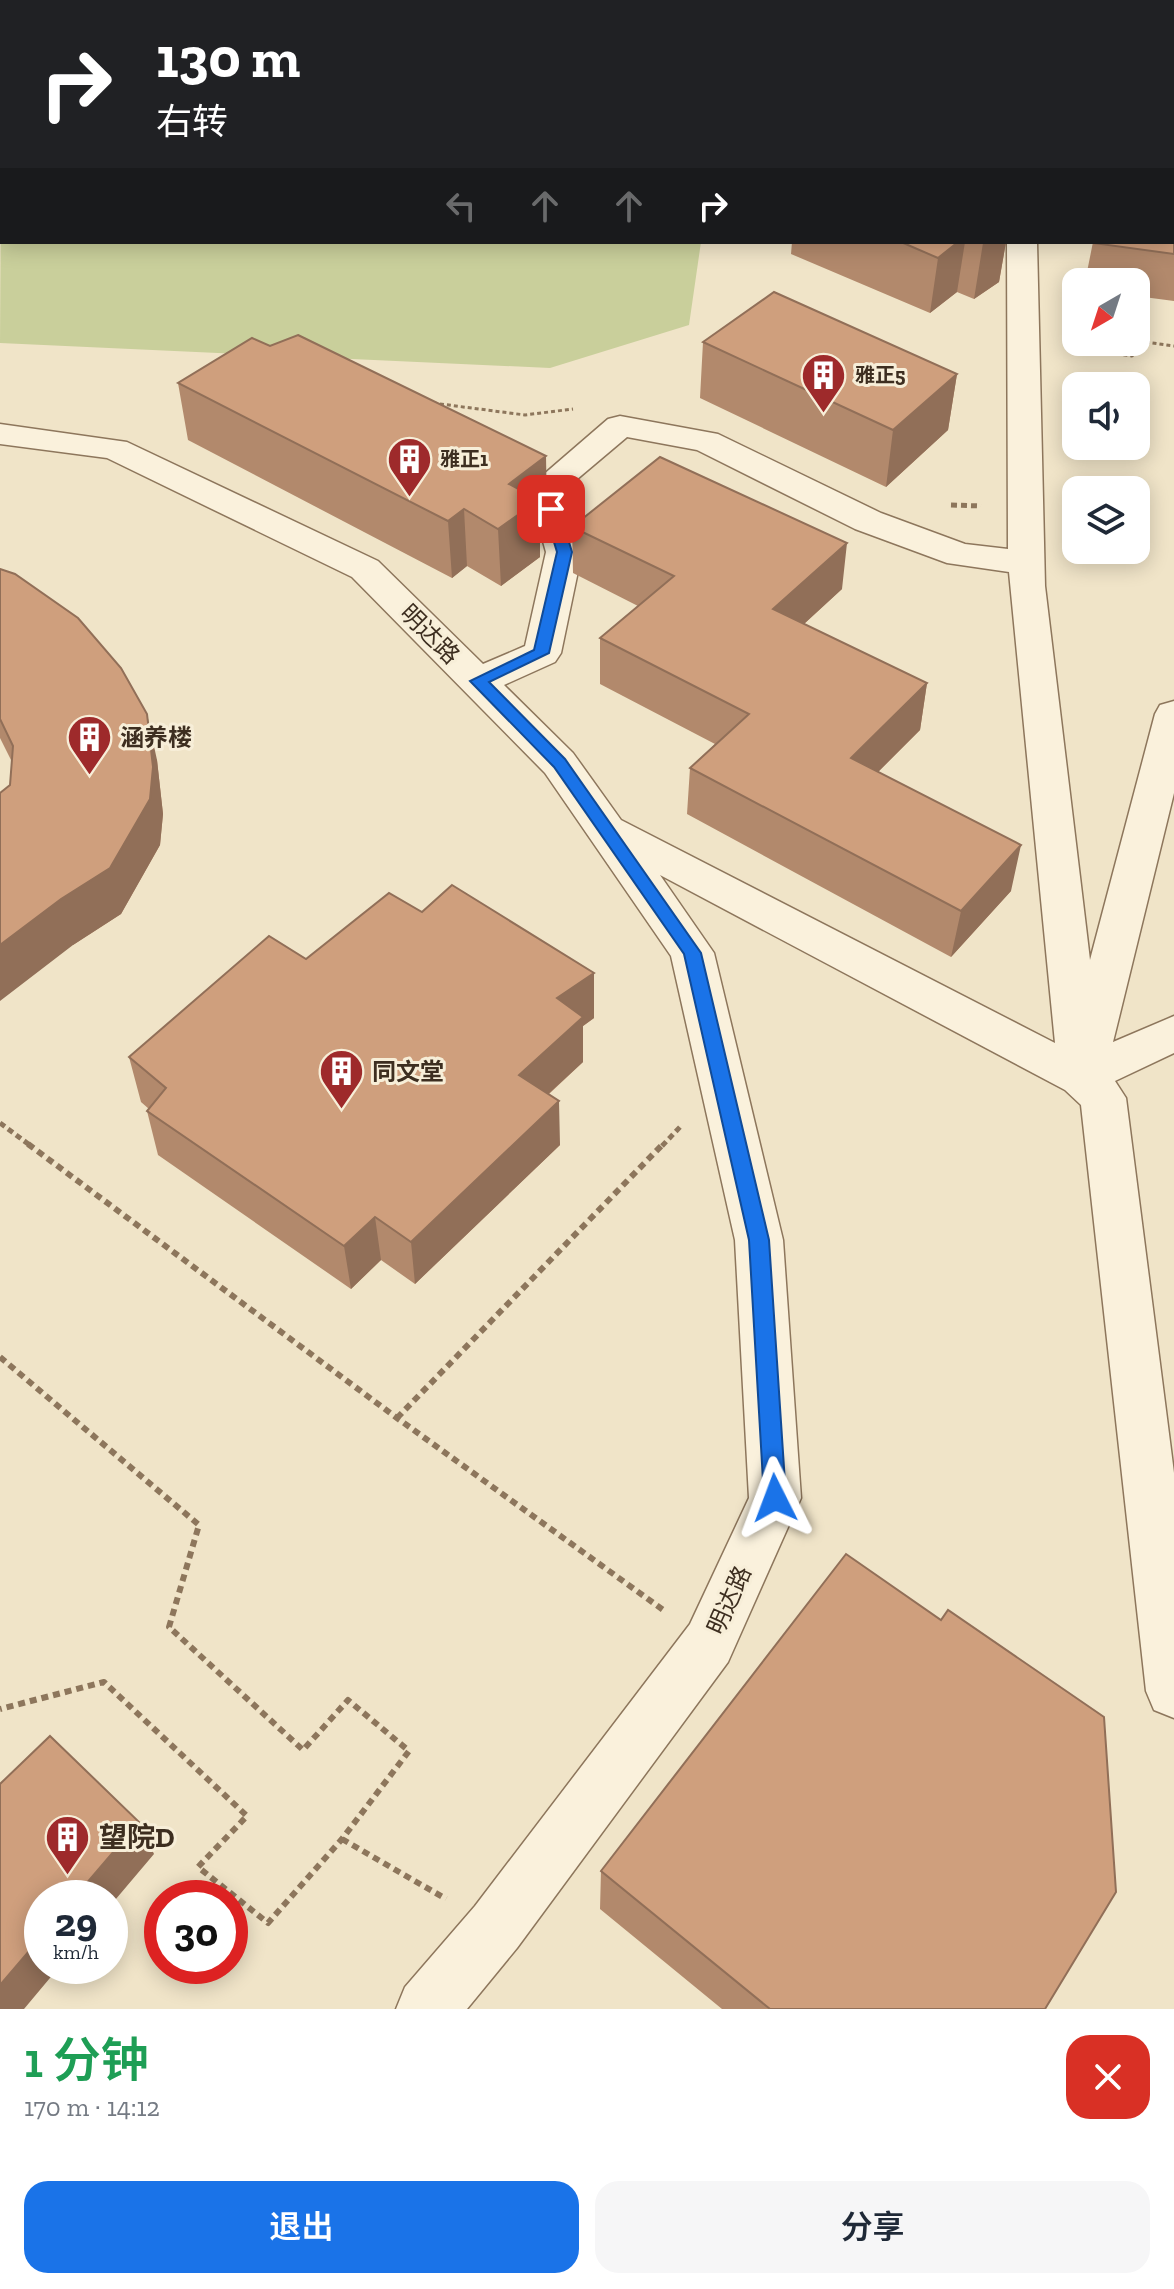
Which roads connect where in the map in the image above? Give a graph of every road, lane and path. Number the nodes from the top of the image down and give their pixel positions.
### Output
1 (1022, 244) edge
2 (1023, 342) junction
3 (1174, 346) edge
4 (0, 434) edge
5 (1027, 562) junction
6 (478, 681) junction
7 (1174, 714) edge
8 (606, 829) junction
9 (1174, 1033) edge
10 (1081, 1077) junction
11 (723, 1083) junction
12 (0, 1123) edge
13 (0, 1357) edge
14 (397, 1418) junction
15 (709, 1643) junction
16 (1174, 1691) edge
17 (0, 1709) edge
18 (342, 1839) junction
19 (496, 1927) junction
20 (427, 2009) edge

1 - 2 street
2 - 3 path
2 - 5 street
4 - 6 street, 明达路
5 - 6 street
5 - 10 street
6 - 8 street, 明达路
7 - 10 street
8 - 10 street
8 - 11 street, 明达路
9 - 10 street
10 - 16 street
11 - 14 path
11 - 15 street, 明达路
12 - 14 path
13 - 18 path
14 - 15 path
15 - 19 street, 明达路
17 - 18 path
18 - 19 path
19 - 20 street, 明达路

